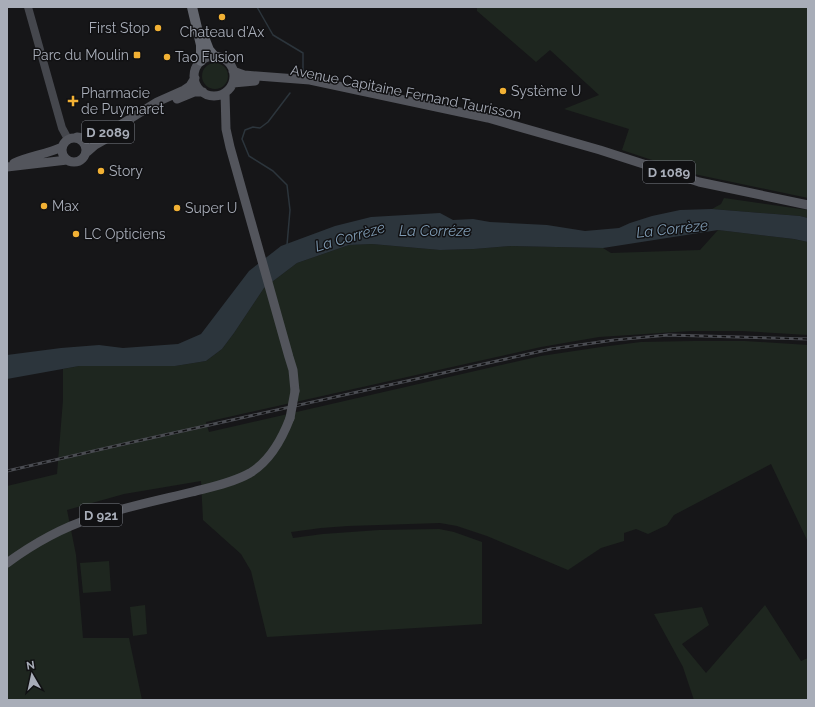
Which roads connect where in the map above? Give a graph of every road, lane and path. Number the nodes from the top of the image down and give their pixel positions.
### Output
1 (28, 7) edge
2 (192, 9) edge
3 (214, 56) junction
4 (201, 61) junction
5 (233, 71) junction
6 (195, 78) junction
7 (233, 83) junction
8 (203, 92) junction
9 (225, 93) junction
10 (212, 96) junction
11 (226, 129) junction
12 (533, 130) junction
13 (73, 138) junction
14 (62, 147) junction
15 (87, 152) junction
16 (67, 160) junction
17 (7, 167) edge
18 (808, 205) edge
19 (7, 563) edge

1 - 13 street
2 - 3 highway
2 - 4 highway
3 - 4 main road
3 - 5 main road
4 - 6 main road
5 - 7 main road
5 - 12 main road, Avenue Capitaine Fernand Taurisson / D 1089
6 - 8 main road
6 - 13 main road, D 2089
7 - 9 main road
7 - 12 main road, Avenue Capitaine Fernand Taurisson / D 1089
8 - 10 main road
8 - 15 main road, D 2089
9 - 10 main road
9 - 11 main road, D 921
10 - 11 main road, D 921
11 - 19 main road, D 921, bridge
12 - 18 main road, D 1089
13 - 14 main road
13 - 15 main road
14 - 16 main road
14 - 17 main road, D 2089
15 - 16 main road
16 - 17 main road, D 2089

